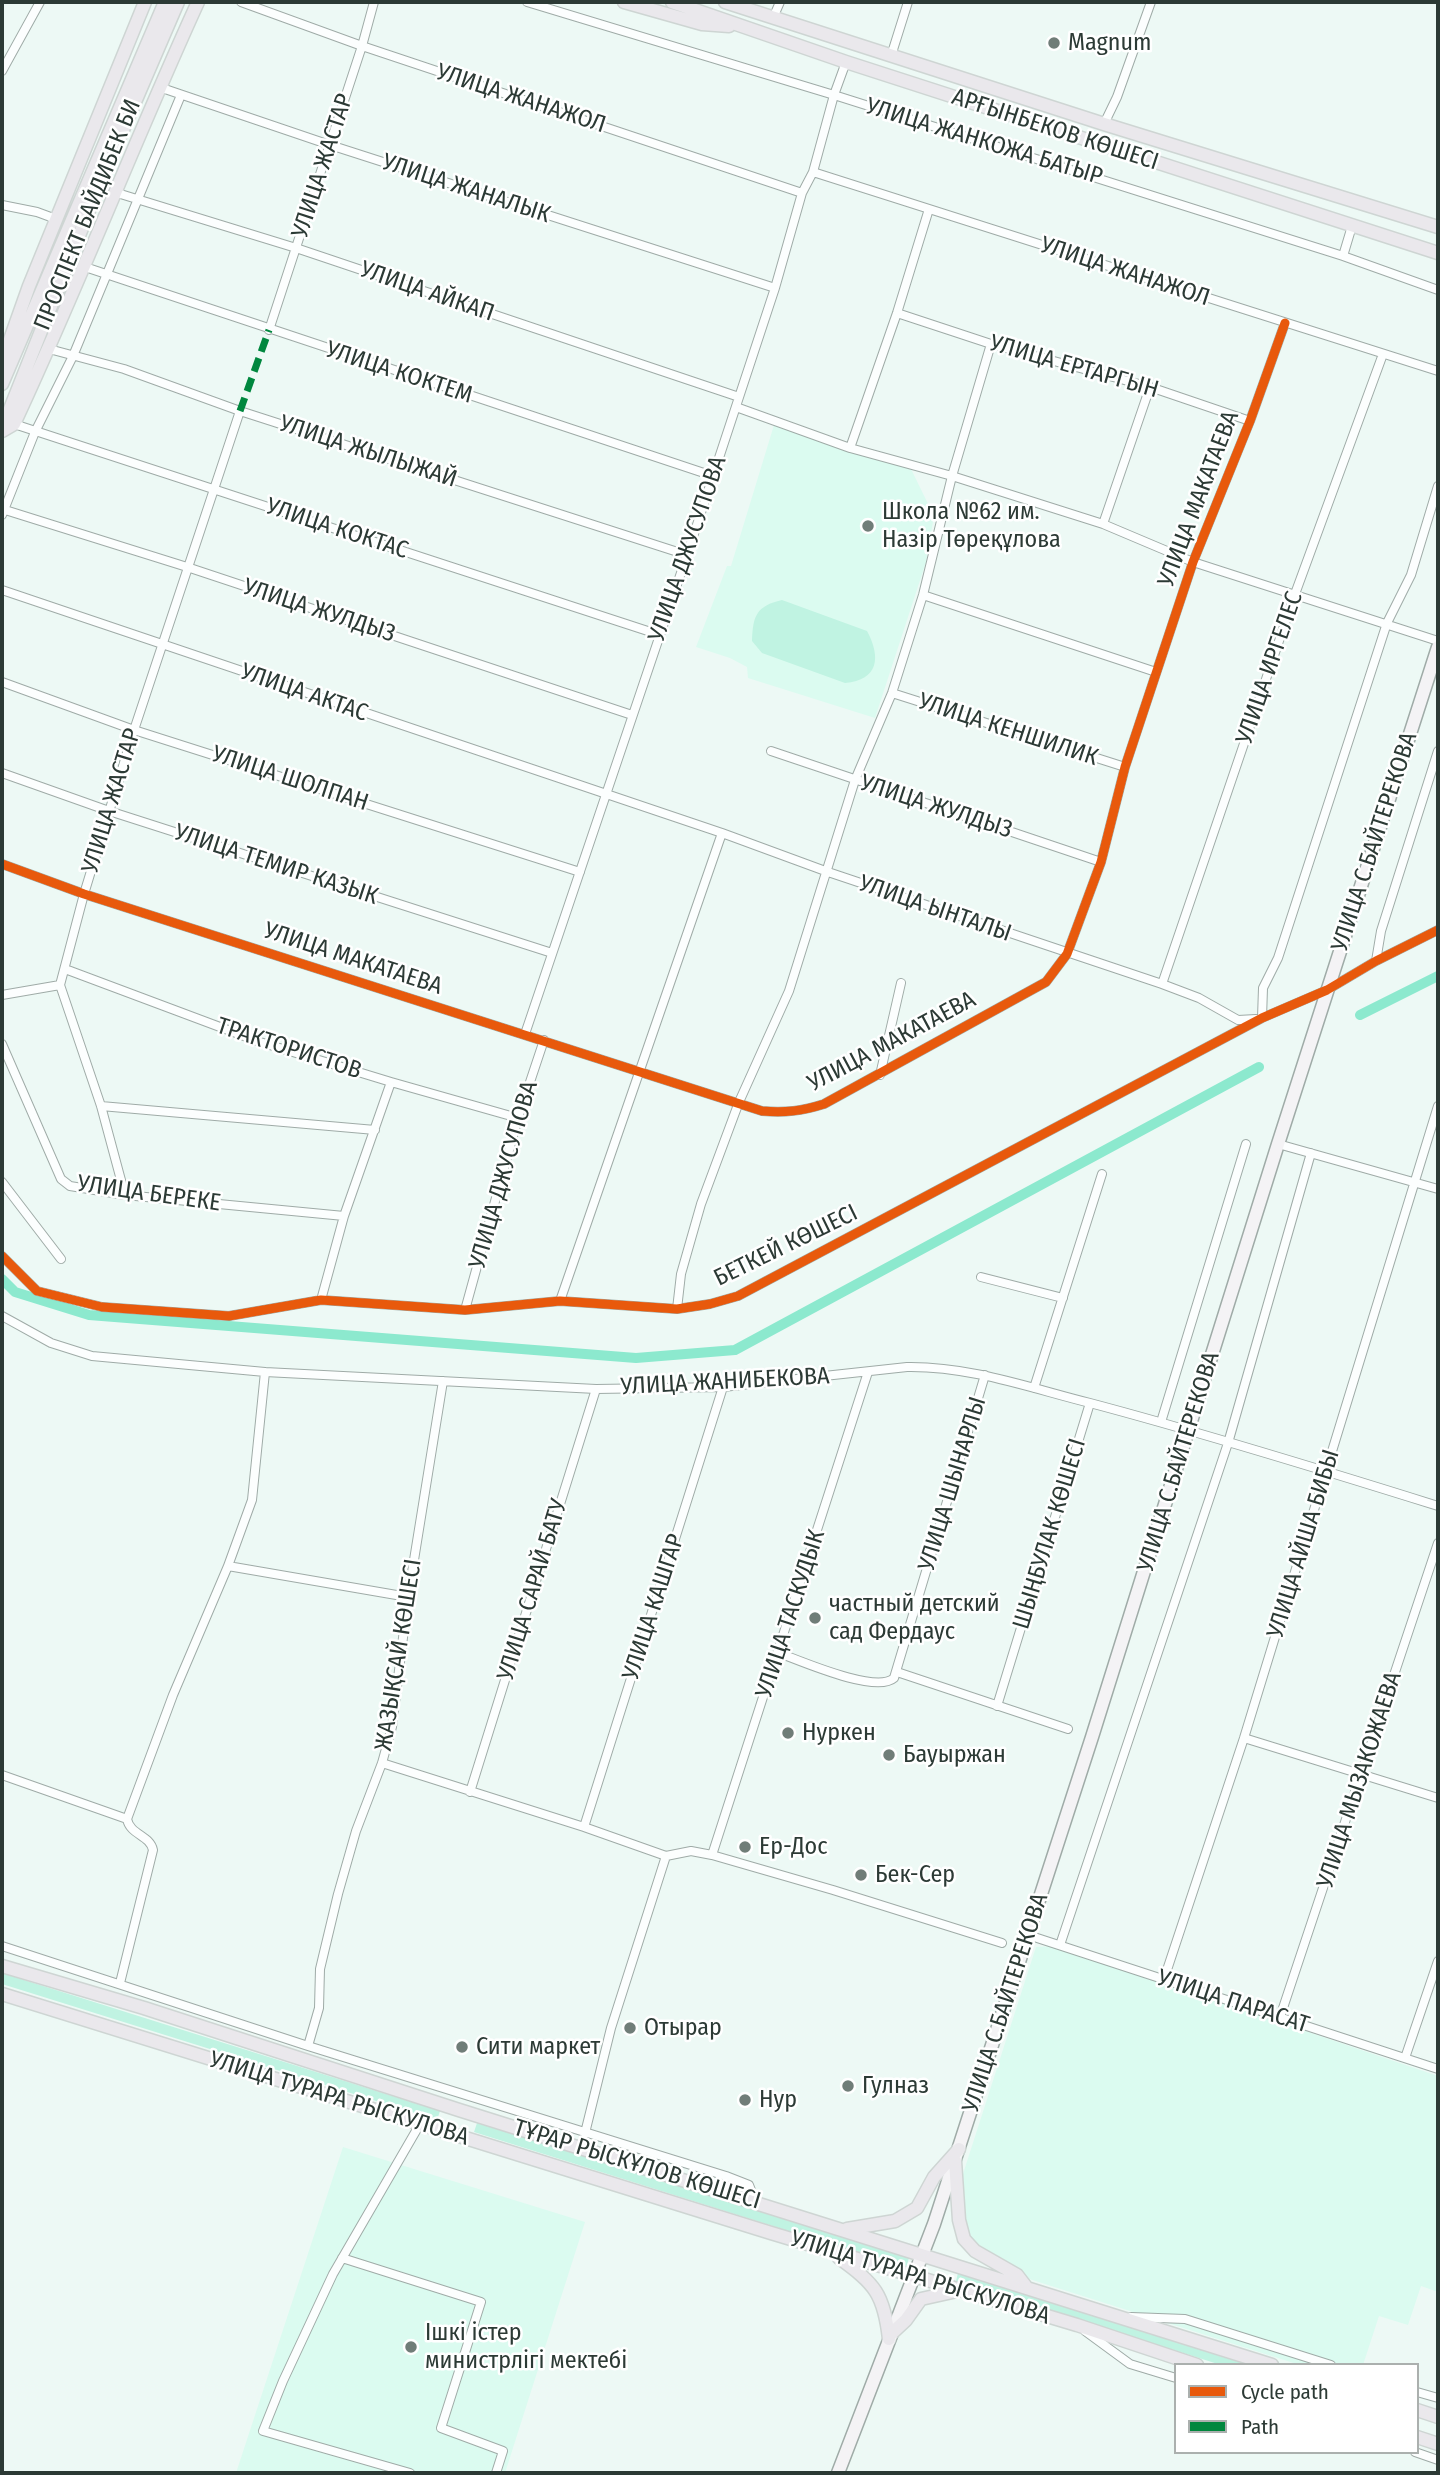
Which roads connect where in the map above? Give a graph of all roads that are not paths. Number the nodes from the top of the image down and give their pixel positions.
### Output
1 (40, 2) edge
2 (145, 2) edge
3 (165, 2) edge
4 (178, 2) edge
5 (198, 2) edge
6 (241, 2) edge
7 (374, 2) edge
8 (527, 2) edge
9 (624, 2) edge
10 (672, 2) edge
11 (725, 2) edge
12 (734, 2) edge
13 (780, 2) edge
14 (908, 2) edge
15 (1151, 2) edge
16 (748, 9) junction
17 (773, 18) junction
18 (746, 28) junction
19 (362, 46) junction
20 (891, 56) junction
21 (846, 62) junction
22 (2, 71) edge
23 (159, 87) junction
24 (181, 95) junction
25 (834, 95) junction
26 (1104, 124) junction
27 (330, 145) junction
28 (813, 172) junction
29 (114, 192) junction
30 (802, 193) junction
31 (138, 199) junction
32 (2, 205) edge
33 (929, 209) junction
34 (56, 219) junction
35 (1352, 226) junction
36 (1438, 227) edge
37 (296, 248) junction
38 (1438, 253) edge
39 (1343, 256) junction
40 (85, 267) junction
41 (107, 275) junction
42 (775, 288) junction
43 (1438, 289) edge
44 (897, 313) junction
45 (1285, 323) junction
46 (269, 330) junction
47 (990, 344) junction
48 (49, 349) junction
49 (1383, 354) junction
50 (73, 356) junction
51 (2, 362) edge
52 (1438, 371) edge
53 (2, 384) edge
54 (1150, 387) junction
55 (739, 397) junction
56 (736, 407) junction
57 (240, 411) junction
58 (1251, 421) junction
59 (6, 428) edge
60 (35, 432) junction
61 (850, 448) junction
62 (713, 475) junction
63 (952, 476) junction
64 (1438, 486) edge
65 (214, 488) junction
66 (3, 511) edge
67 (1102, 524) junction
68 (687, 555) junction
69 (1193, 562) junction
70 (187, 567) junction
71 (2, 590) edge
72 (1295, 594) junction
73 (923, 595) junction
74 (1387, 623) junction
75 (660, 635) junction
76 (1438, 641) edge
77 (162, 645) junction
78 (1438, 647) edge
79 (1156, 672) junction
80 (2, 682) edge
81 (892, 693) junction
82 (632, 715) junction
83 (134, 730) junction
84 (771, 751) dead end
85 (1438, 751) edge
86 (1125, 767) junction
87 (2, 773) edge
88 (855, 780) junction
89 (607, 795) junction
90 (109, 811) junction
91 (722, 833) junction
92 (1101, 862) junction
93 (2, 864) edge
94 (580, 872) junction
95 (828, 872) junction
96 (84, 894) junction
97 (1438, 930) edge
98 (552, 953) junction
99 (1068, 954) junction
100 (1376, 961) junction
101 (65, 969) junction
102 (901, 984) dead end
103 (1162, 984) junction
104 (61, 985) junction
105 (1327, 990) junction
106 (2, 995) edge
107 (1262, 1018) junction
108 (525, 1034) junction
109 (544, 1040) junction
110 (2, 1044) edge
111 (639, 1071) junction
112 (880, 1075) junction
113 (391, 1082) junction
114 (739, 1102) junction
115 (101, 1106) junction
116 (1438, 1106) edge
117 (518, 1118) junction
118 (375, 1129) junction
119 (1246, 1144) dead end
120 (1278, 1144) junction
121 (1311, 1153) junction
122 (1102, 1174) dead end
123 (2, 1182) edge
124 (1414, 1182) junction
125 (1438, 1189) edge
126 (125, 1195) junction
127 (344, 1216) junction
128 (2, 1256) edge
129 (61, 1259) dead end
130 (981, 1277) dead end
131 (1063, 1298) junction
132 (321, 1300) junction
133 (560, 1301) junction
134 (677, 1309) junction
135 (465, 1310) junction
136 (2, 1316) edge
137 (265, 1372) junction
138 (868, 1372) junction
139 (985, 1375) junction
140 (443, 1381) junction
141 (723, 1387) junction
142 (1034, 1388) junction
143 (596, 1389) junction
144 (1090, 1404) junction
145 (1161, 1422) junction
146 (1189, 1432) junction
147 (1228, 1443) junction
148 (1326, 1471) junction
149 (1438, 1506) edge
150 (1438, 1543) edge
151 (228, 1566) junction
152 (408, 1597) junction
153 (779, 1653) junction
154 (897, 1672) junction
155 (998, 1706) junction
156 (1068, 1729) dead end
157 (1244, 1738) junction
158 (382, 1763) junction
159 (1362, 1774) junction
160 (2, 1775) edge
161 (470, 1792) junction
162 (1438, 1798) edge
163 (127, 1819) junction
164 (584, 1827) junction
165 (712, 1855) junction
166 (666, 1856) junction
167 (1028, 1935) junction
168 (1002, 1943) dead end
169 (1060, 1945) junction
170 (2, 1947) edge
171 (1438, 1961) edge
172 (2, 1966) edge
173 (1164, 1979) junction
174 (120, 1983) junction
175 (148, 1992) junction
176 (2, 1994) edge
177 (144, 2008) junction
178 (1280, 2017) junction
179 (308, 2046) junction
180 (1405, 2058) junction
181 (1438, 2069) edge
182 (459, 2110) junction
183 (420, 2124) junction
184 (585, 2133) junction
185 (452, 2134) junction
186 (957, 2155) junction
187 (756, 2203) junction
188 (844, 2230) junction
189 (830, 2251) junction
190 (924, 2255) junction
191 (342, 2258) junction
192 (915, 2277) junction
193 (1028, 2288) junction
194 (960, 2291) junction
195 (1114, 2316) junction
196 (1076, 2325) junction
197 (890, 2337) junction
198 (1191, 2363) edge
199 (1266, 2363) edge
200 (1325, 2363) edge
201 (1174, 2377) edge
202 (1419, 2393) edge
203 (1438, 2399) edge
204 (1419, 2411) edge
205 (1438, 2417) edge
206 (1419, 2438) edge
207 (1438, 2444) edge
208 (1419, 2453) edge
209 (1438, 2460) edge
210 (410, 2473) edge
211 (496, 2473) edge
212 (838, 2473) edge

1 - 22 street
2 - 34 main road
3 - 53 main road
4 - 59 main road, ПРОСПЕКТ БАЙДИБЕК БИ
5 - 23 main road
6 - 19 street, УЛИЦА ЖАНАЖОЛ
7 - 19 street, УЛИЦА ЖАСТАР
8 - 25 street, УЛИЦА ЖАНКОЖА БАТЫР
9 - 18 main road
10 - 18 main road, АРҒЫНБЕКОВ КӨШЕСІ
11 - 16 main road, АРҒЫНБЕКОВ КӨШЕСІ
12 - 16 main road
13 - 17 street
14 - 20 street
15 - 26 street
16 - 17 main road, АРҒЫНБЕКОВ КӨШЕСІ
17 - 20 main road, АРҒЫНБЕКОВ КӨШЕСІ
18 - 21 main road, АРҒЫНБЕКОВ КӨШЕСІ
19 - 27 street, УЛИЦА ЖАСТАР
19 - 30 street, УЛИЦА ЖАНАЖОЛ
20 - 26 main road, АРҒЫНБЕКОВ КӨШЕСІ
21 - 25 street, УЛИЦА ДЖУСУПОВА
21 - 35 main road, АРҒЫНБЕКОВ КӨШЕСІ
23 - 24 street, УЛИЦА ЖАНАЛЫК
23 - 29 main road
24 - 27 street, УЛИЦА ЖАНАЛЫК
24 - 31 street
25 - 28 street, УЛИЦА ДЖУСУПОВА
25 - 39 street, УЛИЦА ЖАНКОЖА БАТЫР
26 - 36 main road, АРҒЫНБЕКОВ КӨШЕСІ
27 - 37 street, УЛИЦА ЖАСТАР
27 - 42 street, УЛИЦА ЖАНАЛЫК
28 - 30 street, УЛИЦА ДЖУСУПОВА
28 - 33 street, УЛИЦА ЖАНАЖОЛ
29 - 31 street, УЛИЦА АЙКАП
29 - 40 main road
30 - 42 street, УЛИЦА ДЖУСУПОВА
31 - 37 street, УЛИЦА АЙКАП
31 - 41 street
32 - 34 street
33 - 44 street
33 - 45 street, УЛИЦА ЖАНАЖОЛ
34 - 51 main road
35 - 38 main road, АРҒЫНБЕКОВ КӨШЕСІ
35 - 39 street
37 - 46 street, УЛИЦА ЖАСТАР
37 - 55 street, УЛИЦА АЙКАП
39 - 43 street, УЛИЦА ЖАНКОЖА БАТЫР
40 - 41 street, УЛИЦА КОКТЕМ
40 - 48 main road
41 - 46 street, УЛИЦА КОКТЕМ
41 - 50 street
42 - 55 street, УЛИЦА ДЖУСУПОВА
44 - 47 street, УЛИЦА ЕРТАРГЫН
44 - 61 street
45 - 49 street, УЛИЦА ЖАНАЖОЛ
45 - 58 street, УЛИЦА МАКАТАЕВА
46 - 62 street, УЛИЦА КОКТЕМ
47 - 54 street, УЛИЦА ЕРТАРГЫН
47 - 63 street
48 - 50 street, УЛИЦА ЖЫЛЫЖАЙ
48 - 59 main road
49 - 52 street, УЛИЦА ЖАНАЖОЛ
49 - 72 street, УЛИЦА ИРГЕЛЕС
50 - 57 street, УЛИЦА ЖЫЛЫЖАЙ
50 - 60 street
54 - 58 street, УЛИЦА ЕРТАРГЫН
54 - 67 street
55 - 56 street, УЛИЦА ДЖУСУПОВА
56 - 61 street
56 - 62 street, УЛИЦА ДЖУСУПОВА
57 - 65 street, УЛИЦА ЖАСТАР
57 - 68 street, УЛИЦА ЖЫЛЫЖАЙ
58 - 69 street, УЛИЦА МАКАТАЕВА
59 - 60 street, УЛИЦА КОКТАС
60 - 65 street, УЛИЦА КОКТАС
60 - 66 street
61 - 63 street
62 - 68 street, УЛИЦА ДЖУСУПОВА
63 - 67 street
63 - 73 street
64 - 74 street
65 - 70 street, УЛИЦА ЖАСТАР
65 - 75 street, УЛИЦА КОКТАС
66 - 70 street, УЛИЦА ЖУЛДЫЗ
67 - 69 street
68 - 75 street, УЛИЦА ДЖУСУПОВА
69 - 72 street
69 - 79 street, УЛИЦА МАКАТАЕВА
70 - 77 street, УЛИЦА ЖАСТАР
70 - 82 street, УЛИЦА ЖУЛДЫЗ
71 - 77 street, УЛИЦА АКТАС
72 - 74 street
72 - 103 street, УЛИЦА ИРГЕЛЕС
73 - 79 street
73 - 81 street
74 - 76 street
74 - 107 street
75 - 82 street, УЛИЦА ДЖУСУПОВА
77 - 83 street, УЛИЦА ЖАСТАР
77 - 89 street, УЛИЦА АКТАС
78 - 105 main road, УЛИЦА С.БАЙТЕРЕКОВА
79 - 86 street, УЛИЦА МАКАТАЕВА
80 - 83 street, УЛИЦА ШОЛПАН
81 - 86 street, УЛИЦА КЕНШИЛИК
81 - 88 street
82 - 89 street, УЛИЦА ДЖУСУПОВА
83 - 90 street, УЛИЦА ЖАСТАР
83 - 94 street, УЛИЦА ШОЛПАН
84 - 88 street, УЛИЦА ЖУЛДЫЗ
85 - 100 street
86 - 92 street, УЛИЦА МАКАТАЕВА
87 - 90 street, УЛИЦА ТЕМИР КАЗЫК
88 - 92 street, УЛИЦА ЖУЛДЫЗ
88 - 95 street
89 - 91 street, УЛИЦА ЫНТАЛЫ
89 - 94 street, УЛИЦА ДЖУСУПОВА
90 - 96 street, УЛИЦА ЖАСТАР
90 - 98 street, УЛИЦА ТЕМИР КАЗЫК
91 - 95 street, УЛИЦА ЫНТАЛЫ
91 - 111 street
92 - 99 street, УЛИЦА МАКАТАЕВА
93 - 96 street, УЛИЦА МАКАТАЕВА
94 - 98 street, УЛИЦА ДЖУСУПОВА
95 - 99 street, УЛИЦА ЫНТАЛЫ
95 - 114 street
96 - 101 street, УЛИЦА ЖАСТАР
96 - 108 street, УЛИЦА МАКАТАЕВА
97 - 100 street
98 - 108 street, УЛИЦА ДЖУСУПОВА
99 - 103 street, УЛИЦА ЫНТАЛЫ
99 - 112 street, УЛИЦА МАКАТАЕВА
100 - 105 street
101 - 104 street, УЛИЦА ЖАСТАР
101 - 113 street, ТРАКТОРИСТОВ
102 - 112 street
103 - 107 street, УЛИЦА ЫНТАЛЫ
104 - 106 street
104 - 115 street
105 - 107 street
105 - 120 main road, УЛИЦА С.БАЙТЕРЕКОВА
107 - 134 street, БЕТКЕЙ КӨШЕСІ
108 - 109 street, УЛИЦА МАКАТАЕВА
109 - 111 street, УЛИЦА МАКАТАЕВА
109 - 117 street, УЛИЦА ДЖУСУПОВА
110 - 126 street, УЛИЦА БЕРЕКЕ
111 - 114 street, УЛИЦА МАКАТАЕВА
111 - 133 street
112 - 114 street, УЛИЦА МАКАТАЕВА
113 - 117 street, ТРАКТОРИСТОВ
113 - 118 street
114 - 134 street
115 - 118 street
115 - 126 street
116 - 124 street, УЛИЦА АЙША БИБЫ
117 - 135 street, УЛИЦА ДЖУСУПОВА
118 - 127 street
119 - 145 street
120 - 121 street
120 - 146 main road, УЛИЦА С.БАЙТЕРЕКОВА
121 - 124 street
121 - 147 street
122 - 131 street
123 - 129 street
124 - 125 street
124 - 148 street, УЛИЦА АЙША БИБЫ
126 - 127 street, УЛИЦА БЕРЕКЕ
127 - 132 street
128 - 132 street, БЕТКЕЙ КӨШЕСІ
130 - 131 street
131 - 142 street
132 - 135 street, БЕТКЕЙ КӨШЕСІ
133 - 134 street, БЕТКЕЙ КӨШЕСІ
133 - 135 street, БЕТКЕЙ КӨШЕСІ
136 - 137 street, УЛИЦА ЖАНИБЕКОВА
137 - 140 street, УЛИЦА ЖАНИБЕКОВА
137 - 151 street
138 - 139 street, УЛИЦА ЖАНИБЕКОВА
138 - 141 street, УЛИЦА ЖАНИБЕКОВА
138 - 153 street, УЛИЦА ТАСКУДЫК
139 - 142 street, УЛИЦА ЖАНИБЕКОВА
139 - 154 street, УЛИЦА ШЫНАРЛЫ
140 - 143 street, УЛИЦА ЖАНИБЕКОВА
140 - 152 street, ЖАЗЫҚСАЙ КӨШЕСІ
141 - 143 street, УЛИЦА ЖАНИБЕКОВА
141 - 164 street, УЛИЦА КАШГАР
142 - 144 street, УЛИЦА ЖАНИБЕКОВА
143 - 161 street, УЛИЦА САРАЙ БАТУ
144 - 145 street, УЛИЦА ЖАНИБЕКОВА
144 - 155 street, ШЫҢБУЛАК КӨШЕСІ
145 - 146 street, УЛИЦА ЖАНИБЕКОВА
146 - 147 street, УЛИЦА ЖАНИБЕКОВА
146 - 167 main road, УЛИЦА С.БАЙТЕРЕКОВА
147 - 148 street, УЛИЦА ЖАНИБЕКОВА
147 - 169 street
148 - 149 street, УЛИЦА ЖАНИБЕКОВА
148 - 157 street, УЛИЦА АЙША БИБЫ
150 - 159 street, УЛИЦА МЫЗАКОЖАЕВА
151 - 152 street
151 - 163 street
152 - 158 street, ЖАЗЫҚСАЙ КӨШЕСІ
153 - 154 street
153 - 165 street, УЛИЦА ТАСКУДЫК
154 - 155 street
155 - 156 street
157 - 159 street
157 - 173 street, УЛИЦА АЙША БИБЫ
158 - 161 street
158 - 179 street, ЖАЗЫҚСАЙ КӨШЕСІ
159 - 162 street
159 - 178 street, УЛИЦА МЫЗАКОЖАЕВА
160 - 163 street
161 - 164 street
163 - 174 street
164 - 166 street
165 - 166 street
165 - 168 street
166 - 184 street
167 - 169 street, УЛИЦА ПАРАСАТ
167 - 186 main road, УЛИЦА С.БАЙТЕРЕКОВА
169 - 173 street, УЛИЦА ПАРАСАТ
170 - 174 street
171 - 180 street
172 - 177 main road, ТҰРАР РЫСКҰЛОВ КӨШЕСІ
173 - 178 street, УЛИЦА ПАРАСАТ
174 - 175 street
175 - 177 street
175 - 179 street
176 - 183 main road, УЛИЦА ТУРАРА РЫСКУЛОВА
177 - 182 main road, ТҰРАР РЫСКҰЛОВ КӨШЕСІ
178 - 180 street, УЛИЦА ПАРАСАТ
179 - 184 street
180 - 181 street, УЛИЦА ПАРАСАТ
182 - 185 main road
182 - 187 main road, ТҰРАР РЫСКҰЛОВ КӨШЕСІ
183 - 185 main road, УЛИЦА ТУРАРА РЫСКУЛОВА
183 - 191 street
184 - 187 street
185 - 189 main road, УЛИЦА ТУРАРА РЫСКУЛОВА
186 - 188 main road
186 - 190 main road, УЛИЦА С.БАЙТЕРЕКОВА
186 - 193 main road
187 - 188 main road, ТҰРАР РЫСКҰЛОВ КӨШЕСІ
188 - 190 main road, ТҰРАР РЫСКҰЛОВ КӨШЕСІ
189 - 192 main road, УЛИЦА ТУРАРА РЫСКУЛОВА
189 - 197 main road
190 - 192 main road, УЛИЦА С.БАЙТЕРЕКОВА
190 - 193 main road, ТҰРАР РЫСКҰЛОВ КӨШЕСІ
191 - 210 street
191 - 211 street
192 - 194 main road, УЛИЦА ТУРАРА РЫСКУЛОВА
192 - 197 main road, УЛИЦА С.БАЙТЕРЕКОВА
193 - 195 main road, ТҰРАР РЫСКҰЛОВ КӨШЕСІ
194 - 196 main road, УЛИЦА ТУРАРА РЫСКУЛОВА
194 - 197 main road
195 - 199 main road, ТҰРАР РЫСКҰЛОВ КӨШЕСІ
195 - 200 street
196 - 198 main road, УЛИЦА ТУРАРА РЫСКУЛОВА
196 - 201 street
197 - 212 main road, УЛИЦА С.БАЙТЕРЕКОВА
202 - 203 street
204 - 205 main road
206 - 207 main road
208 - 209 street

